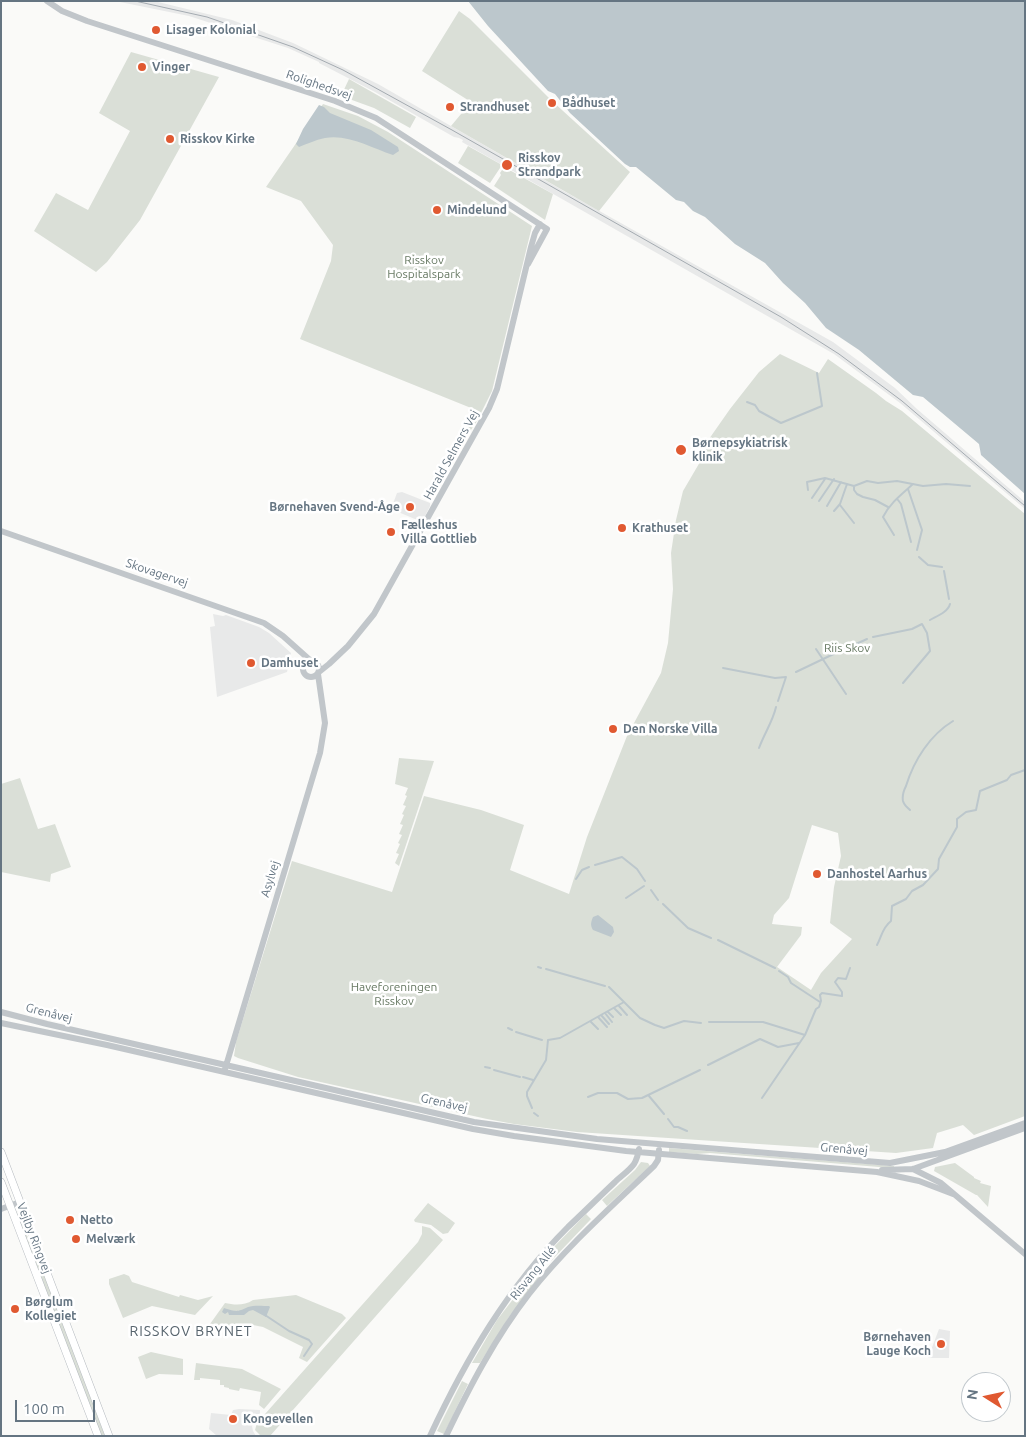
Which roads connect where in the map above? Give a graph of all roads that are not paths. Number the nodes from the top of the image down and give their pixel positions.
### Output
1 (47, 1) edge
2 (540, 224) junction
3 (547, 229) joint
4 (528, 264) junction
5 (1, 531) edge
6 (297, 650) junction
7 (333, 659) junction
8 (314, 662) junction
9 (304, 665) junction
10 (318, 673) junction
11 (310, 677) junction
12 (320, 691) junction
13 (1, 1012) edge
14 (1, 1023) edge
15 (226, 1065) junction
16 (224, 1072) junction
17 (1025, 1123) edge
18 (1025, 1128) edge
19 (639, 1143) junction
20 (659, 1145) junction
21 (1, 1152) edge
22 (639, 1152) junction
23 (658, 1154) junction
24 (890, 1163) junction
25 (924, 1164) junction
26 (913, 1169) junction
27 (866, 1171) junction
28 (924, 1174) junction
29 (1, 1182) edge
30 (953, 1194) junction
31 (20, 1202) junction
32 (10, 1206) junction
33 (1, 1209) edge
34 (1025, 1254) edge
35 (98, 1436) edge
36 (109, 1436) edge
37 (430, 1436) edge
38 (446, 1436) edge

1 - 2 street, Rolighedsvej
2 - 3 street, Rolighedsvej
2 - 4 street, Harald Selmers Vej
3 - 4 street, Harald Selmers Vej
4 - 7 street, Harald Selmers Vej
5 - 6 street, Skovagervej
6 - 8 street, Skovagervej
6 - 9 street, Skovagervej
7 - 8 street, Harald Selmers Vej
7 - 10 street, Harald Selmers Vej
8 - 9 street, Harald Selmers Vej
8 - 10 street, Asylvej
9 - 11 street, Skovagervej
10 - 11 street
10 - 12 street, Asylvej
11 - 12 street, Asylvej
12 - 15 street, Asylvej
13 - 15 street, Grenåvej
14 - 16 street, Grenåvej
15 - 16 street, Asylvej
15 - 19 street, Grenåvej
16 - 22 street, Grenåvej
17 - 24 street
18 - 25 street
19 - 20 street, Grenåvej
19 - 22 street
20 - 23 street, Risvang Allé
20 - 24 street, Grenåvej
21 - 31 main road, Vejlby Ringvej
22 - 23 street, Grenåvej
22 - 37 street, Risvang Allé
23 - 27 street, Grenåvej
23 - 38 street, Risvang Allé
24 - 26 street
25 - 26 street
25 - 28 street
26 - 27 street
26 - 28 street
27 - 30 street
28 - 30 street
29 - 32 main road, Vejlby Ringvej
30 - 34 street
31 - 32 street
31 - 36 main road, Vejlby Ringvej
32 - 33 street
32 - 35 main road, Vejlby Ringvej

